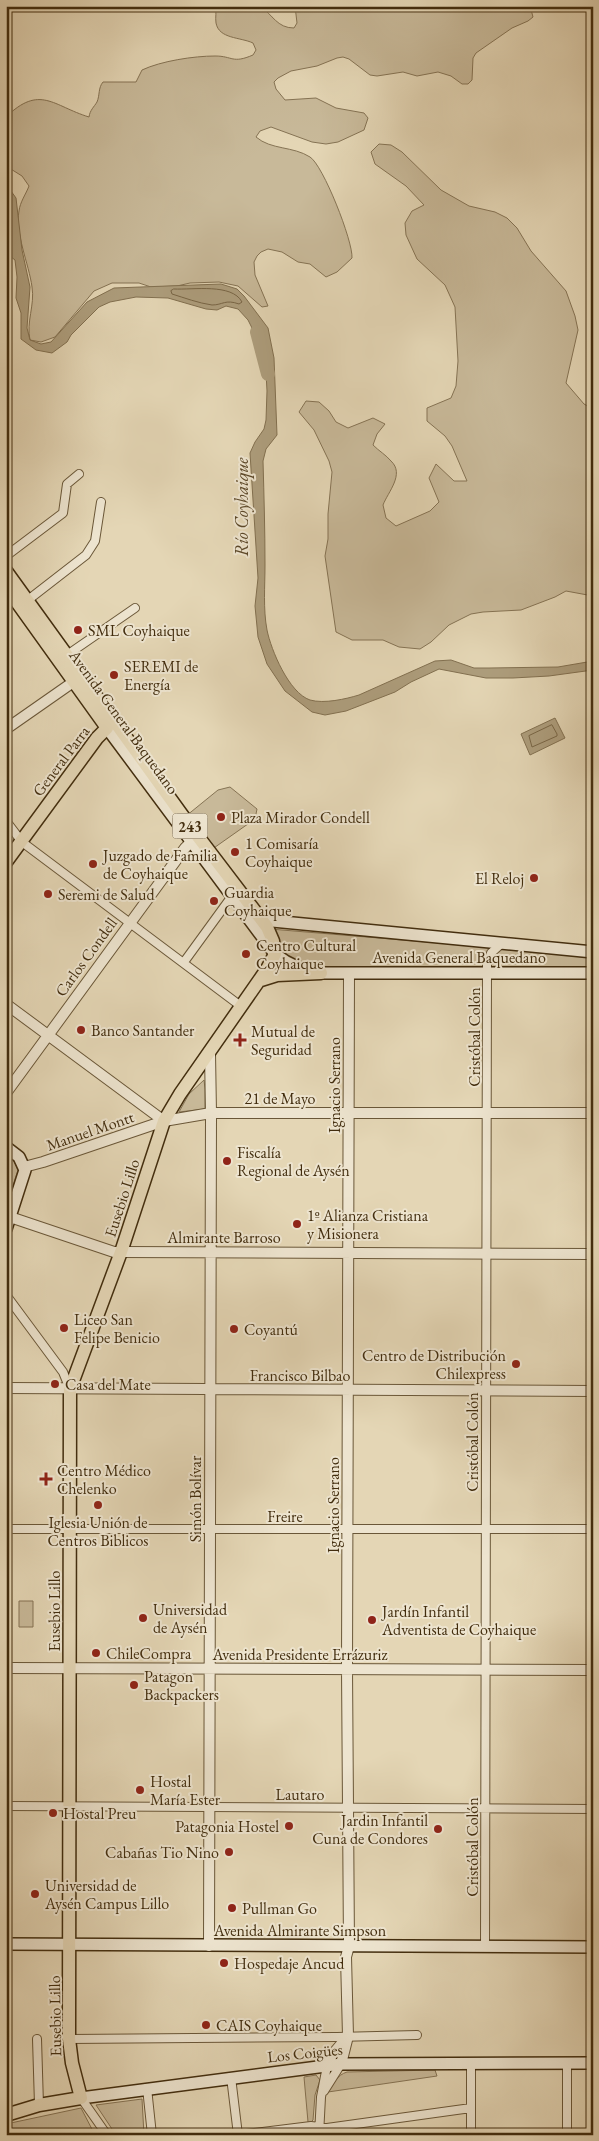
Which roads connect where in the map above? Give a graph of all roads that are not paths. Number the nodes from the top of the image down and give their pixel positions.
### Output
1 (79, 474) dead end
2 (101, 502) dead end
3 (6, 556) edge
4 (6, 571) edge
5 (6, 587) edge
6 (28, 600) junction
7 (135, 608) dead end
8 (67, 655) junction
9 (78, 678) junction
10 (107, 728) junction
11 (6, 729) edge
12 (122, 730) junction
13 (6, 820) edge
14 (195, 838) junction
15 (22, 842) junction
16 (6, 862) edge
17 (232, 896) junction
18 (262, 920) junction
19 (130, 924) junction
20 (501, 944) junction
21 (593, 952) edge
22 (275, 954) junction
23 (184, 962) junction
24 (321, 973) junction
25 (349, 973) junction
26 (593, 973) edge
27 (488, 974) junction
28 (261, 980) junction
29 (6, 1004) edge
30 (242, 1007) junction
31 (48, 1035) junction
32 (210, 1053) junction
33 (6, 1093) edge
34 (349, 1112) junction
35 (211, 1113) junction
36 (487, 1113) junction
37 (593, 1113) edge
38 (164, 1121) junction
39 (6, 1147) edge
40 (24, 1167) junction
41 (10, 1217) junction
42 (6, 1229) edge
43 (121, 1252) junction
44 (211, 1252) junction
45 (349, 1253) junction
46 (486, 1253) junction
47 (593, 1254) edge
48 (6, 1294) edge
49 (6, 1388) edge
50 (70, 1389) junction
51 (210, 1390) junction
52 (349, 1391) junction
53 (486, 1391) junction
54 (593, 1391) edge
55 (6, 1529) edge
56 (70, 1529) junction
57 (348, 1529) junction
58 (486, 1529) junction
59 (593, 1529) edge
60 (209, 1530) junction
61 (6, 1668) edge
62 (70, 1668) junction
63 (209, 1668) junction
64 (347, 1669) junction
65 (486, 1670) junction
66 (593, 1670) edge
67 (6, 1806) edge
68 (70, 1807) junction
69 (209, 1807) junction
70 (348, 1808) junction
71 (486, 1809) junction
72 (593, 1809) edge
73 (6, 1944) edge
74 (70, 1944) junction
75 (209, 1946) junction
76 (349, 1946) junction
77 (485, 1947) junction
78 (593, 1947) edge
79 (417, 2035) dead end
80 (348, 2036) junction
81 (37, 2039) dead end
82 (69, 2039) junction
83 (471, 2062) junction
84 (568, 2063) junction
85 (593, 2063) edge
86 (341, 2064) junction
87 (327, 2066) junction
88 (231, 2077) junction
89 (148, 2088) junction
90 (321, 2097) junction
91 (81, 2098) junction
92 (39, 2105) junction
93 (471, 2108) junction
94 (6, 2113) edge
95 (318, 2131) edge
96 (264, 2133) edge
97 (107, 2135) edge
98 (152, 2135) edge
99 (238, 2135) edge
100 (471, 2135) edge
101 (567, 2135) edge

1 - 3 street
2 - 6 street
4 - 6 main road, Avenida General Baquedano / 243
5 - 9 main road, Avenida General Baquedano / 243
6 - 8 main road, Avenida General Baquedano / 243
7 - 8 street
8 - 9 main road, Avenida General Baquedano / 243
9 - 10 main road, Avenida General Baquedano / 243
9 - 11 street
9 - 12 main road, Avenida General Baquedano / 243
10 - 12 main road
10 - 14 main road, Avenida General Baquedano / 243
10 - 15 main road, General Parra
12 - 14 main road, Avenida General Baquedano / 243
13 - 15 street
14 - 17 main road, Avenida General Baquedano / 243
14 - 18 main road, Avenida General Baquedano / 243
14 - 19 street, Carlos Condell
15 - 16 main road, General Parra
15 - 19 street
17 - 22 main road, Avenida General Baquedano / 243
17 - 23 street
18 - 20 main road, Avenida General Baquedano
18 - 22 main road
19 - 23 street
19 - 31 street, Carlos Condell
20 - 21 main road, Avenida General Baquedano
20 - 27 street, Cristóbal Colón
22 - 24 main road, Avenida General Baquedano / 243
22 - 28 main road, Eusebio Lillo
23 - 30 street
24 - 25 main road, Avenida General Baquedano / 243
24 - 28 main road
25 - 27 main road, Avenida General Baquedano / 243
25 - 34 street, Ignacio Serrano
26 - 27 main road, Avenida General Baquedano / 243
27 - 36 street, Cristóbal Colón
28 - 30 main road, Eusebio Lillo
29 - 31 street
30 - 32 main road, Eusebio Lillo
31 - 33 street, Carlos Condell
31 - 38 street
32 - 35 street, Simón Bolívar
32 - 38 main road, Eusebio Lillo
34 - 35 street, 21 de Mayo
34 - 36 street, 21 de Mayo
34 - 45 street, Ignacio Serrano
35 - 38 street, 21 de Mayo
35 - 44 street, Simón Bolívar
36 - 37 street, 21 de Mayo
36 - 46 street, Cristóbal Colón
38 - 40 street, Manuel Montt
38 - 43 main road, Eusebio Lillo
39 - 40 main road
40 - 41 main road
41 - 42 main road
41 - 43 street, Almirante Barroso
43 - 44 street, Almirante Barroso
43 - 50 main road, Eusebio Lillo
44 - 45 street, Almirante Barroso
44 - 51 street, Simón Bolívar
45 - 46 street, Almirante Barroso
45 - 52 street, Ignacio Serrano
46 - 47 street, Almirante Barroso
46 - 53 street, Cristóbal Colón
48 - 50 street
49 - 50 street, Francisco Bilbao
50 - 51 street, Francisco Bilbao
50 - 56 main road, Eusebio Lillo
51 - 52 street, Francisco Bilbao
51 - 60 street, Simón Bolívar
52 - 53 street, Francisco Bilbao
52 - 57 street, Ignacio Serrano
53 - 54 street, Francisco Bilbao
53 - 58 street, Cristóbal Colón
55 - 56 street, Freire
56 - 60 street, Freire
56 - 62 main road, Eusebio Lillo
57 - 58 street, Freire
57 - 60 street, Freire
57 - 64 street, Ignacio Serrano
58 - 59 street, Freire
58 - 65 street, Cristóbal Colón
60 - 63 street, Simón Bolívar
61 - 62 street, Avenida Presidente Errázuriz
62 - 63 street, Avenida Presidente Errázuriz
62 - 68 main road, Eusebio Lillo
63 - 64 street, Avenida Presidente Errázuriz
63 - 69 street, Simón Bolívar
64 - 65 street, Avenida Presidente Errázuriz
64 - 70 street, Ignacio Serrano
65 - 66 street, Avenida Presidente Errázuriz
65 - 71 street, Cristóbal Colón
67 - 68 street, Lautaro
68 - 69 street, Lautaro
68 - 74 main road, Eusebio Lillo
69 - 70 street, Lautaro
69 - 75 street, Simón Bolívar
70 - 71 street, Lautaro
70 - 76 street, Ignacio Serrano
71 - 72 street, Lautaro
71 - 77 street, Cristóbal Colón
73 - 74 main road, Avenida Almirante Simpson
74 - 75 main road, Avenida Almirante Simpson
74 - 82 main road, Eusebio Lillo
75 - 76 main road, Avenida Almirante Simpson
76 - 77 main road, Avenida Almirante Simpson
76 - 80 street, Ignacio Serrano
77 - 78 main road, Avenida Almirante Simpson
79 - 80 street
80 - 82 street
80 - 86 street, Ignacio Serrano
80 - 87 street, Ignacio Serrano
81 - 92 street
82 - 91 main road, Eusebio Lillo
83 - 84 main road, Los Coigües
83 - 86 main road, Los Coigües
83 - 93 street
84 - 85 main road, Los Coigües
84 - 101 street
86 - 87 main road, Los Coigües
86 - 90 street, Ignacio Serrano
87 - 88 main road, Los Coigües
87 - 90 street, Ignacio Serrano
88 - 89 main road, Los Coigües
88 - 99 street
89 - 91 main road, Los Coigües
89 - 98 street
90 - 95 street, Ignacio Serrano
91 - 92 main road, Los Coigües
91 - 97 street, Eusebio Lillo
92 - 94 main road, Los Coigües
93 - 95 street
93 - 100 street
95 - 96 street
96 - 99 street

